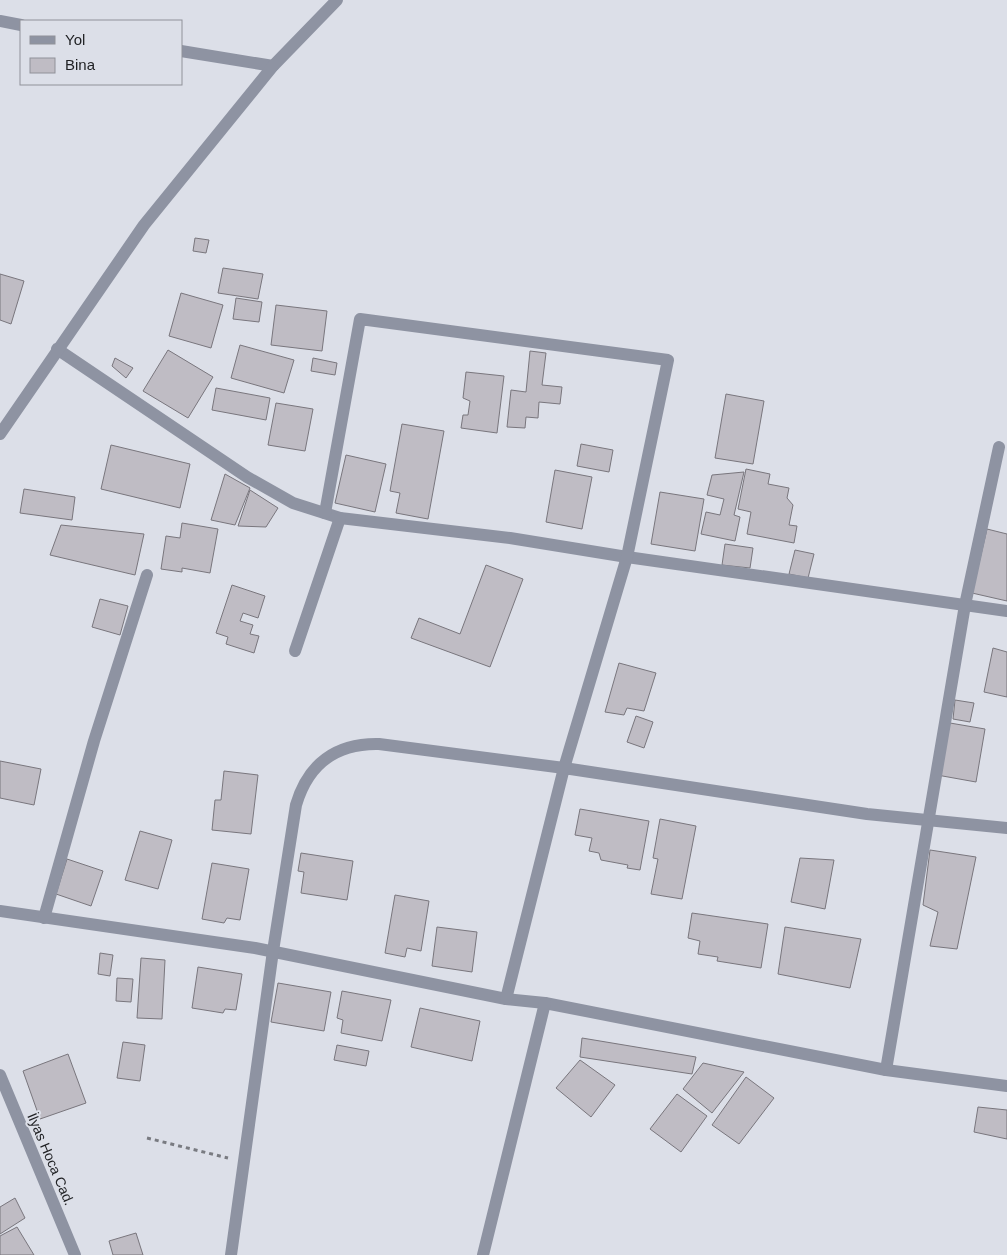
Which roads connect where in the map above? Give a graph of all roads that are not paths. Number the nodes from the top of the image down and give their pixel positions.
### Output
1 (337, 0) edge
2 (0, 21) edge
3 (20, 24) edge
4 (182, 51) edge
5 (273, 66) junction
6 (57, 349) junction
7 (0, 434) edge
8 (999, 447) dead end
9 (325, 513) junction
10 (340, 518) junction
11 (626, 557) junction
12 (147, 575) dead end
13 (964, 605) junction
14 (1007, 611) edge
15 (295, 652) dead end
16 (564, 768) junction
17 (928, 819) junction
18 (1007, 828) edge
19 (0, 911) edge
20 (44, 918) junction
21 (273, 951) junction
22 (506, 999) junction
23 (545, 1003) junction
24 (886, 1070) junction
25 (0, 1075) edge
26 (1007, 1086) edge
27 (75, 1255) edge
28 (231, 1255) edge
29 (483, 1255) edge

1 - 5 street
2 - 3 street
4 - 5 street
5 - 6 street
6 - 7 street
6 - 9 street
8 - 13 street
9 - 10 street
9 - 11 street
10 - 11 street
10 - 15 street
11 - 13 street
11 - 16 street
12 - 20 street
13 - 14 street
13 - 17 street
16 - 17 street
16 - 21 street
16 - 22 street
17 - 18 street
17 - 24 street
19 - 20 street
20 - 21 street
21 - 22 street
21 - 28 street
22 - 23 street
23 - 24 street
23 - 29 street
24 - 26 street
25 - 27 street, İlyas Hoca Cad.

